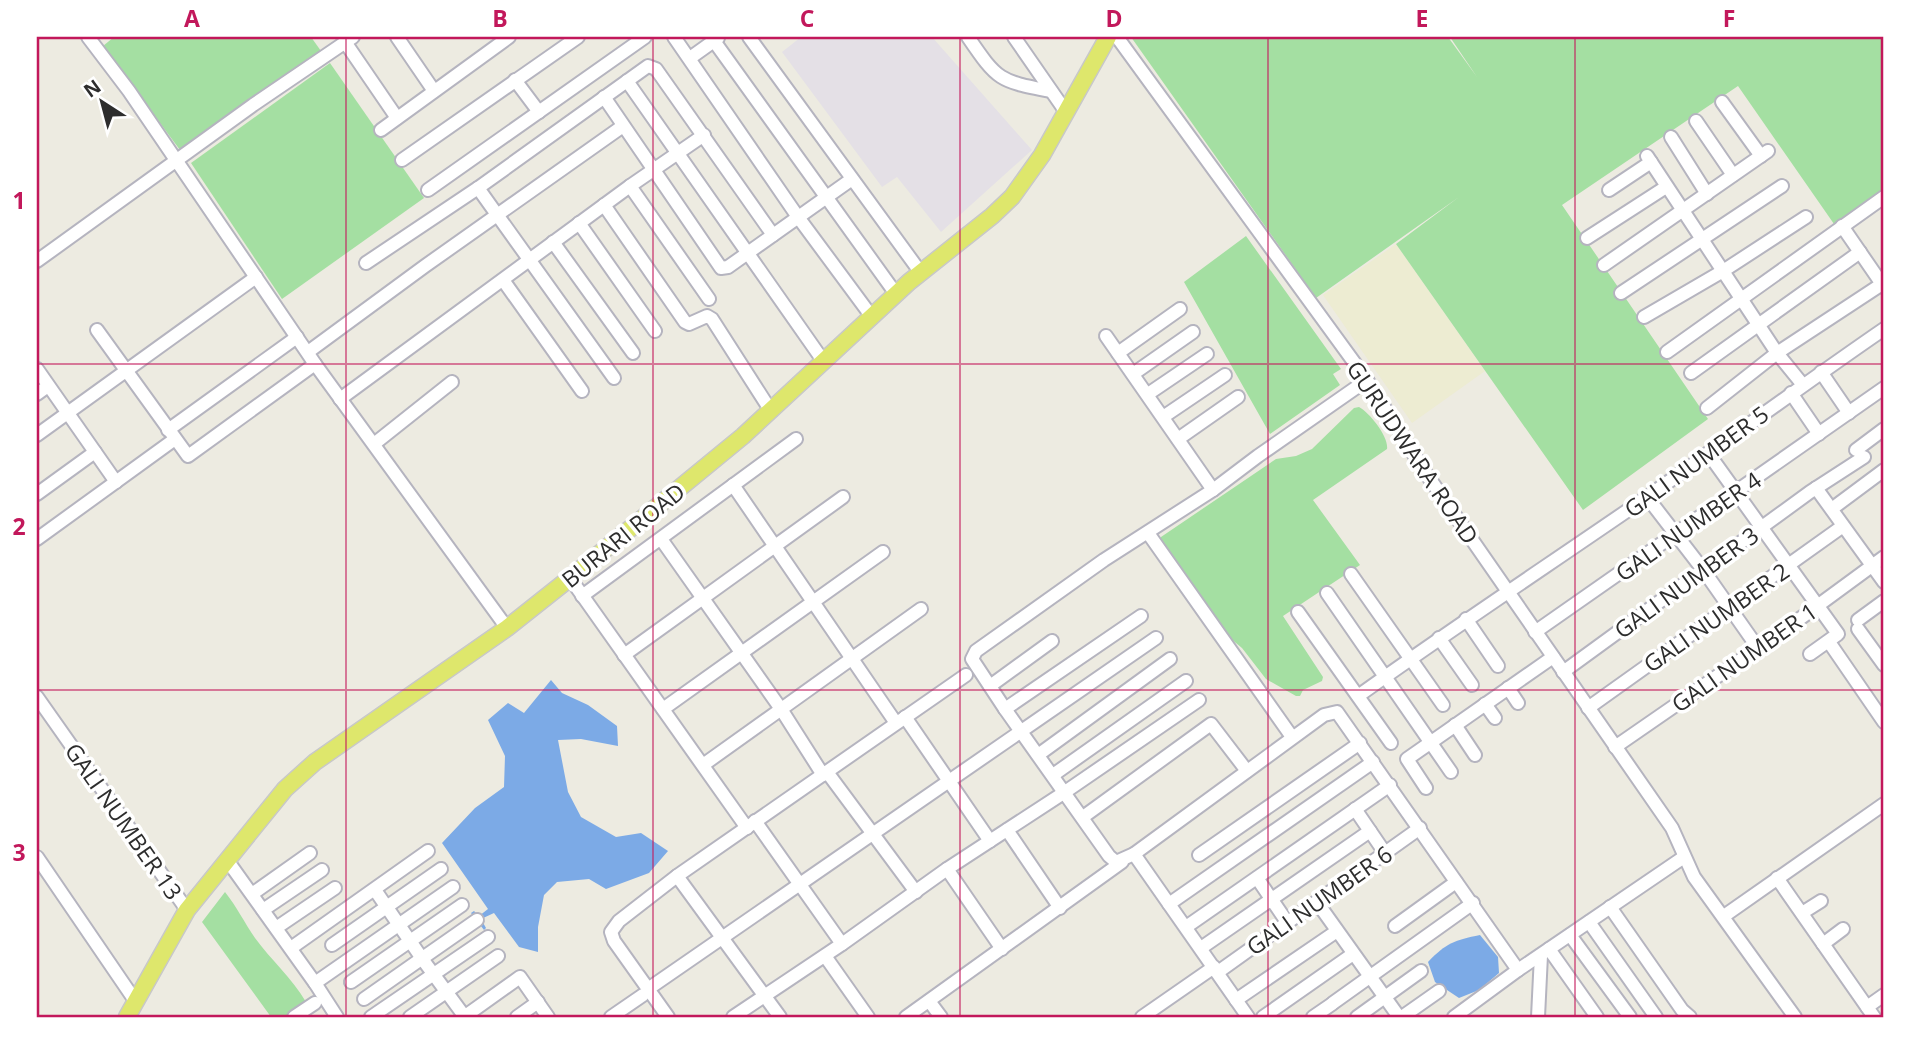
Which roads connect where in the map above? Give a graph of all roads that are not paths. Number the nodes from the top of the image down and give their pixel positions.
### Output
1 (88, 37) edge
2 (397, 37) edge
3 (509, 37) edge
4 (578, 37) edge
5 (645, 37) edge
6 (674, 37) edge
7 (749, 37) edge
8 (968, 37) edge
9 (1014, 37) edge
10 (1108, 37) edge
11 (1117, 37) edge
12 (717, 39) edge
13 (349, 40) edge
14 (491, 42) edge
15 (690, 58) junction
16 (515, 80) junction
17 (627, 81) junction
18 (1051, 90) junction
19 (434, 91) junction
20 (604, 97) junction
21 (1722, 102) dead end
22 (539, 112) junction
23 (1066, 113) junction
24 (397, 118) junction
25 (1696, 121) dead end
26 (623, 126) junction
27 (381, 130) dead end
28 (704, 135) junction
29 (1671, 136) dead end
30 (677, 153) junction
31 (176, 160) junction
32 (402, 160) dead end
33 (652, 170) junction
34 (1733, 176) junction
35 (852, 179) junction
36 (630, 186) junction
37 (1783, 186) dead end
38 (1666, 187) junction
39 (478, 188) junction
40 (428, 190) dead end
41 (1609, 190) dead end
42 (1707, 194) junction
43 (1884, 197) edge
44 (827, 198) junction
45 (604, 205) junction
46 (1682, 211) junction
47 (498, 215) junction
48 (798, 217) junction
49 (1806, 217) dead end
50 (579, 223) junction
51 (1842, 226) junction
52 (773, 235) junction
53 (1587, 238) dead end
54 (1703, 241) junction
55 (553, 242) junction
56 (748, 252) junction
57 (1860, 252) junction
58 (37, 261) edge
59 (529, 261) junction
60 (366, 263) dead end
61 (1604, 265) dead end
62 (1723, 271) junction
63 (921, 272) junction
64 (256, 277) junction
65 (503, 280) junction
66 (1883, 286) edge
67 (1621, 293) dead end
68 (896, 295) junction
69 (1741, 297) junction
70 (709, 299) dead end
71 (1180, 309) dead end
72 (872, 317) junction
73 (1644, 317) dead end
74 (1759, 324) junction
75 (1884, 329) edge
76 (97, 330) dead end
77 (655, 331) dead end
78 (1193, 331) dead end
79 (1106, 336) dead end
80 (297, 337) junction
81 (308, 352) junction
82 (1667, 352) dead end
83 (633, 353) dead end
84 (1118, 353) junction
85 (1777, 353) junction
86 (1207, 354) dead end
87 (824, 362) junction
88 (315, 364) junction
89 (37, 369) edge
90 (126, 371) junction
91 (1821, 372) junction
92 (1691, 373) dead end
93 (1133, 374) junction
94 (1225, 375) dead end
95 (614, 378) dead end
96 (1367, 380) junction
97 (452, 382) dead end
98 (1803, 385) junction
99 (48, 386) junction
100 (1884, 388) edge
101 (582, 391) dead end
102 (1791, 393) junction
103 (37, 394) edge
104 (1148, 394) junction
105 (1238, 397) dead end
106 (340, 399) junction
107 (1707, 408) dead end
108 (771, 411) junction
109 (68, 413) junction
110 (1845, 416) junction
111 (1163, 417) junction
112 (1884, 429) edge
113 (171, 434) junction
114 (1819, 434) junction
115 (37, 435) edge
116 (796, 439) dead end
117 (1178, 439) junction
118 (374, 444) junction
119 (95, 452) junction
120 (1708, 453) junction
121 (1884, 470) edge
122 (116, 482) junction
123 (733, 485) junction
124 (1213, 490) junction
125 (1813, 490) junction
126 (1737, 493) junction
127 (37, 494) edge
128 (843, 497) dead end
129 (1647, 497) junction
130 (1837, 505) dead end
131 (1843, 526) junction
132 (1762, 527) junction
133 (1148, 533) junction
134 (1676, 535) junction
135 (661, 538) junction
136 (37, 539) edge
137 (775, 546) junction
138 (883, 552) dead end
139 (1884, 557) edge
140 (1789, 565) junction
141 (1873, 566) junction
142 (1704, 570) junction
143 (1351, 574) dead end
144 (570, 578) junction
145 (1884, 582) edge
146 (1507, 591) junction
147 (1327, 593) dead end
148 (582, 596) junction
149 (702, 598) junction
150 (814, 601) junction
151 (1884, 601) edge
152 (1818, 606) junction
153 (1730, 607) junction
154 (921, 609) dead end
155 (1297, 612) dead end
156 (1141, 616) dead end
157 (1466, 619) junction
158 (507, 628) junction
159 (1535, 632) junction
160 (1156, 638) dead end
161 (1439, 638) junction
162 (1052, 641) dead end
163 (1829, 642) junction
164 (1758, 648) junction
165 (741, 653) junction
166 (1810, 654) dead end
167 (624, 655) junction
168 (853, 657) junction
169 (1553, 657) junction
170 (1410, 658) junction
171 (1170, 659) dead end
172 (1884, 664) edge
173 (1498, 666) dead end
174 (1563, 671) junction
175 (965, 675) dead end
176 (1384, 677) junction
177 (1186, 681) dead end
178 (1472, 685) dead end
179 (990, 687) junction
180 (1508, 688) junction
181 (1358, 696) junction
182 (37, 697) edge
183 (1199, 701) dead end
184 (1518, 703) dead end
185 (1485, 704) junction
186 (1443, 705) dead end
187 (1588, 708) junction
188 (663, 709) junction
189 (781, 709) junction
190 (1005, 709) junction
191 (1495, 718) dead end
192 (901, 720) junction
193 (1884, 722) edge
194 (1455, 725) junction
195 (1021, 731) junction
196 (1293, 737) junction
197 (1430, 742) junction
198 (1360, 743) junction
199 (1391, 743) dead end
200 (1615, 747) junction
201 (1038, 755) junction
202 (1475, 755) dead end
203 (1373, 762) junction
204 (703, 765) junction
205 (1247, 771) junction
206 (1451, 772) dead end
207 (825, 773) junction
208 (1053, 775) junction
209 (948, 782) junction
210 (1390, 785) junction
211 (1426, 788) dead end
212 (1065, 792) junction
213 (1884, 804) edge
214 (1355, 809) junction
215 (1083, 817) junction
216 (751, 825) junction
217 (1420, 828) junction
218 (1007, 830) junction
219 (1370, 831) junction
220 (872, 835) junction
221 (990, 841) junction
222 (428, 851) dead end
223 (310, 853) dead end
224 (1385, 853) junction
225 (1134, 854) junction
226 (1199, 855) dead end
227 (1684, 856) junction
228 (37, 857) edge
229 (227, 860) junction
230 (1122, 862) junction
231 (441, 869) dead end
232 (947, 869) junction
233 (322, 870) dead end
234 (677, 876) junction
235 (1257, 878) junction
236 (1777, 878) junction
237 (1456, 882) junction
238 (799, 886) junction
239 (453, 887) dead end
240 (335, 888) dead end
241 (375, 890) junction
242 (916, 892) junction
243 (252, 894) junction
244 (1271, 900) junction
245 (1821, 901) dead end
246 (1169, 904) junction
247 (1473, 904) junction
248 (462, 905) dead end
249 (1319, 905) dead end
250 (387, 907) junction
251 (1610, 907) junction
252 (1060, 908) junction
253 (187, 910) junction
254 (263, 910) junction
255 (1801, 914) junction
256 (1724, 916) junction
257 (477, 920) dead end
258 (1287, 922) junction
259 (1589, 922) junction
260 (399, 925) junction
261 (1395, 926) dead end
262 (276, 928) junction
263 (320, 928) junction
264 (1186, 928) junction
265 (1843, 929) dead end
266 (1337, 931) junction
267 (1570, 935) junction
268 (488, 937) dead end
269 (723, 939) junction
270 (410, 941) junction
271 (842, 944) junction
272 (1823, 944) junction
273 (332, 945) junction
274 (291, 948) junction
275 (1201, 948) junction
276 (1002, 949) junction
277 (1545, 952) junction
278 (1353, 954) junction
279 (498, 956) dead end
280 (825, 956) junction
281 (422, 959) junction
282 (342, 964) junction
283 (1216, 970) junction
284 (1518, 970) junction
285 (1421, 971) dead end
286 (434, 975) junction
287 (1369, 977) junction
288 (351, 982) junction
289 (315, 983) junction
290 (642, 990) junction
291 (1439, 991) dead end
292 (446, 992) junction
293 (1884, 995) edge
294 (765, 996) junction
295 (1384, 998) junction
296 (364, 999) junction
297 (1237, 1000) junction
298 (929, 1001) junction
299 (136, 1002) junction
300 (538, 1002) junction
301 (315, 1003) dead end
302 (1870, 1012) edge
303 (333, 1016) edge
304 (127, 1017) edge
305 (295, 1017) edge
306 (374, 1017) edge
307 (410, 1017) edge
308 (464, 1017) edge
309 (517, 1017) edge
310 (548, 1017) edge
311 (611, 1017) edge
312 (660, 1017) edge
313 (733, 1017) edge
314 (780, 1017) edge
315 (868, 1017) edge
316 (906, 1017) edge
317 (941, 1017) edge
318 (1142, 1017) edge
319 (1248, 1017) edge
320 (1263, 1017) edge
321 (1313, 1017) edge
322 (1357, 1017) edge
323 (1400, 1017) edge
324 (1454, 1017) edge
325 (1538, 1017) edge
326 (1597, 1017) edge
327 (1630, 1017) edge
328 (1656, 1017) edge
329 (1690, 1017) edge
330 (1795, 1017) edge

1 - 31 street
2 - 19 street
3 - 14 street
4 - 16 street
5 - 22 street
6 - 15 street
7 - 35 street
8 - 18 street
9 - 18 street
10 - 23 main road, BURARI ROAD
11 - 96 street, GURUDWARA ROAD
12 - 15 street
12 - 44 street
13 - 24 street
13 - 31 street
14 - 19 street
15 - 48 street
16 - 22 street
16 - 32 street
17 - 20 street
17 - 28 street
17 - 30 street
18 - 23 street
19 - 24 street
20 - 26 street
20 - 39 street
21 - 34 street
22 - 40 street
23 - 63 main road, BURARI ROAD
24 - 27 street
25 - 34 street
26 - 33 street
26 - 47 street
28 - 30 street
28 - 52 street
29 - 42 street
30 - 33 street
30 - 56 street
31 - 58 street
31 - 64 street
33 - 36 street
33 - 56 street
34 - 42 street
35 - 44 street
35 - 63 street
36 - 45 street
36 - 70 street
37 - 54 street
38 - 41 street
38 - 46 street
38 - 53 street
39 - 47 street
39 - 60 street
42 - 46 street
43 - 51 street
44 - 48 street
44 - 68 street
45 - 50 street
45 - 108 street
46 - 54 street
46 - 61 street
47 - 59 street
47 - 81 street
48 - 52 street
48 - 72 street
49 - 62 street
50 - 55 street
50 - 77 street
51 - 57 street
51 - 69 street
52 - 56 street
54 - 62 street
54 - 67 street
55 - 59 street
55 - 83 street
56 - 87 street
57 - 66 street
57 - 74 street
59 - 65 street
59 - 95 street
62 - 69 street
62 - 73 street
63 - 68 main road, BURARI ROAD
64 - 80 street
64 - 90 street
65 - 101 street
65 - 106 street
66 - 85 street
68 - 72 main road, BURARI ROAD
69 - 74 street
69 - 82 street
71 - 84 street
72 - 87 main road, BURARI ROAD
74 - 85 street
74 - 92 street
75 - 91 street, GALI NUMBER 5
76 - 90 street
78 - 93 street
79 - 84 street
80 - 81 street
80 - 113 street
81 - 88 street
84 - 93 street
85 - 98 street
85 - 107 street
86 - 104 street
87 - 108 main road, BURARI ROAD
88 - 106 street
88 - 113 street
89 - 99 street
90 - 109 street
90 - 113 street
91 - 98 street, GALI NUMBER 5
91 - 110 street
93 - 104 street
94 - 111 street
96 - 124 street
96 - 146 street, GURUDWARA ROAD
97 - 118 street
98 - 102 street, GALI NUMBER 5
99 - 103 street
99 - 109 street
100 - 110 street, GALI NUMBER 4
102 - 114 street
102 - 120 street, GALI NUMBER 5
104 - 111 street
105 - 117 street
106 - 118 street
108 - 144 main road, BURARI ROAD
109 - 115 street
109 - 119 street
110 - 114 street, GALI NUMBER 4
111 - 117 street
112 - 125 street, GALI NUMBER 3
113 - 122 street
114 - 126 street, GALI NUMBER 4
116 - 123 street
117 - 124 street
118 - 158 street
119 - 122 street
119 - 127 street
120 - 126 street
120 - 129 street, GALI NUMBER 5
121 - 130 street
122 - 136 street
123 - 135 street
123 - 137 street
124 - 133 street
125 - 131 street
125 - 132 street, GALI NUMBER 3
126 - 132 street
126 - 134 street, GALI NUMBER 4
128 - 137 street
129 - 134 street
129 - 146 street, GALI NUMBER 5
131 - 140 street, GALI NUMBER 2
131 - 141 street
132 - 140 street
132 - 142 street, GALI NUMBER 3
133 - 179 street
133 - 196 street
134 - 142 street
134 - 159 street, GALI NUMBER 4
135 - 148 street
135 - 149 street
137 - 149 street
137 - 150 street
138 - 150 street
139 - 141 street, GALI NUMBER 1
140 - 152 street
140 - 153 street, GALI NUMBER 2
141 - 145 street
141 - 152 street, GALI NUMBER 1
142 - 153 street
142 - 174 street, GALI NUMBER 3
143 - 170 street
144 - 148 street
144 - 158 main road, BURARI ROAD
146 - 157 street, GALI NUMBER 5
146 - 159 street, GURUDWARA ROAD
147 - 176 street
148 - 167 street
149 - 165 street
149 - 167 street
150 - 165 street
150 - 168 street
151 - 172 street
152 - 163 street
152 - 164 street, GALI NUMBER 1
153 - 164 street
153 - 187 street, GALI NUMBER 2
154 - 168 street
155 - 181 street
156 - 190 street
157 - 161 street, GALI NUMBER 5
157 - 173 street
158 - 229 main road, BURARI ROAD
159 - 169 street, GURUDWARA ROAD
160 - 195 street
161 - 170 street, GALI NUMBER 5
161 - 178 street
162 - 179 street
163 - 166 street
163 - 193 street, GALI NUMBER 1
164 - 200 street, GALI NUMBER 1
165 - 188 street
165 - 189 street
167 - 188 street
168 - 189 street
168 - 192 street
169 - 174 street, GURUDWARA ROAD
169 - 180 street
170 - 176 street, GALI NUMBER 5
170 - 186 street
171 - 201 street
174 - 187 street, GURUDWARA ROAD
175 - 192 street
176 - 181 street, GALI NUMBER 5
176 - 197 street
177 - 208 street
179 - 190 street
180 - 184 street
180 - 185 street
181 - 199 street
182 - 253 street, GALI NUMBER 13
183 - 212 street
185 - 191 street
185 - 194 street
187 - 200 street, GURUDWARA ROAD
188 - 204 street
189 - 204 street
189 - 207 street
190 - 195 street
192 - 207 street
192 - 209 street
194 - 197 street
194 - 202 street
195 - 201 street
195 - 209 street
196 - 198 street
196 - 205 street
197 - 206 street
197 - 211 street
198 - 203 street
198 - 226 street
200 - 227 street, GURUDWARA ROAD
201 - 208 street
203 - 210 street
203 - 246 street
204 - 216 street
205 - 215 street
205 - 225 street
207 - 216 street
207 - 220 street
208 - 212 street
209 - 220 street
209 - 221 street
210 - 214 street
210 - 217 street
212 - 215 street
212 - 218 street
213 - 236 street
214 - 219 street
214 - 235 street
215 - 230 street
216 - 234 street
216 - 238 street
217 - 224 street, GALI NUMBER 6
217 - 237 street
218 - 221 street
218 - 252 street
219 - 224 street
219 - 244 street
220 - 238 street
220 - 242 street
221 - 232 street
222 - 241 street
223 - 243 street
224 - 258 street, GALI NUMBER 6
225 - 230 street
225 - 246 street
227 - 251 street
227 - 256 street, GURUDWARA ROAD
228 - 299 street
229 - 243 street
229 - 253 main road, BURARI ROAD
230 - 252 street
231 - 250 street
232 - 242 street
232 - 276 street
233 - 254 street
234 - 269 street
234 - 290 street
235 - 244 street
235 - 264 street
236 - 255 street
236 - 256 street
237 - 247 street
237 - 261 street
238 - 269 street
238 - 271 street
239 - 260 street
240 - 262 street
241 - 250 street
241 - 263 street
242 - 271 street
243 - 254 street
244 - 258 street
244 - 275 street
245 - 255 street
246 - 264 street
247 - 284 street
247 - 287 street
248 - 270 street
249 - 266 street
250 - 260 street
250 - 273 street
251 - 259 street
251 - 329 street
252 - 276 street
253 - 299 main road, BURARI ROAD
254 - 262 street
255 - 272 street
256 - 330 street, GURUDWARA ROAD
257 - 281 street
258 - 283 street, GALI NUMBER 6
259 - 267 street
259 - 328 street
260 - 270 street
260 - 282 street
262 - 274 street
263 - 273 street
263 - 274 street
264 - 275 street
265 - 272 street
266 - 278 street
266 - 297 street
267 - 277 street
267 - 327 street
268 - 286 street
269 - 290 street
269 - 294 street
270 - 281 street
270 - 288 street
271 - 280 street
272 - 302 street
273 - 282 street
274 - 289 street
275 - 283 street
276 - 298 street
277 - 284 street
277 - 325 street
277 - 326 street
278 - 287 street
278 - 320 street
279 - 292 street
280 - 294 street
280 - 315 street
281 - 286 street
281 - 296 street
282 - 288 street
282 - 289 street
283 - 297 street
283 - 318 street, GALI NUMBER 6
284 - 324 street
285 - 295 street
286 - 292 street
286 - 306 street
287 - 295 street
287 - 321 street
288 - 296 street
289 - 303 street
290 - 311 street
290 - 312 street
291 - 323 street
292 - 307 street
292 - 308 street
293 - 302 street
294 - 313 street
294 - 314 street
295 - 322 street
295 - 323 street
296 - 306 street
297 - 319 street
298 - 316 street
298 - 317 street
299 - 304 main road, BURARI ROAD
300 - 308 street
300 - 309 street
300 - 310 street
301 - 305 street

